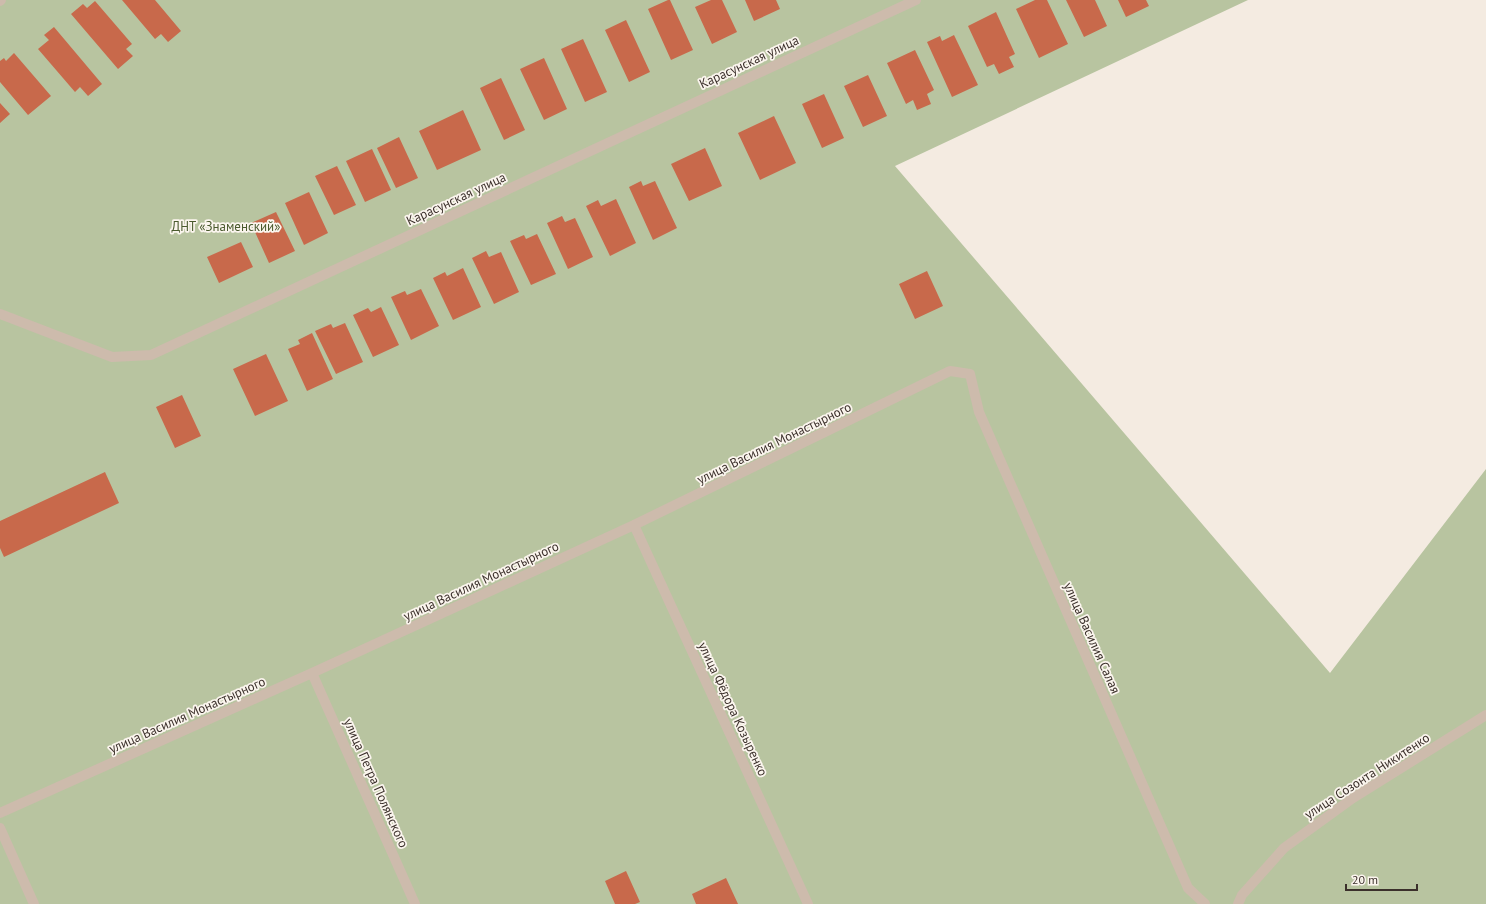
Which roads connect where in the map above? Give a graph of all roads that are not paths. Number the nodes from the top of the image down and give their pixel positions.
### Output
1 (916, 0) edge
2 (0, 314) edge
3 (970, 374) joint
4 (634, 525) junction
5 (312, 673) junction
6 (1486, 715) edge
7 (0, 813) edge
8 (0, 828) edge
9 (34, 904) edge
10 (415, 904) edge
11 (808, 904) edge
12 (1205, 904) edge
13 (1238, 904) edge

1 - 2 street, Карасунская улица
3 - 4 street, улица Василия Монастырного
3 - 12 street, улица Василия Салая
4 - 5 street, улица Василия Монастырного
4 - 11 street, улица Фёдора Козыренко
5 - 7 street, улица Василия Монастырного
5 - 10 street, улица Петра Полянского
6 - 13 street, улица Созонта Никитенко
8 - 9 street

